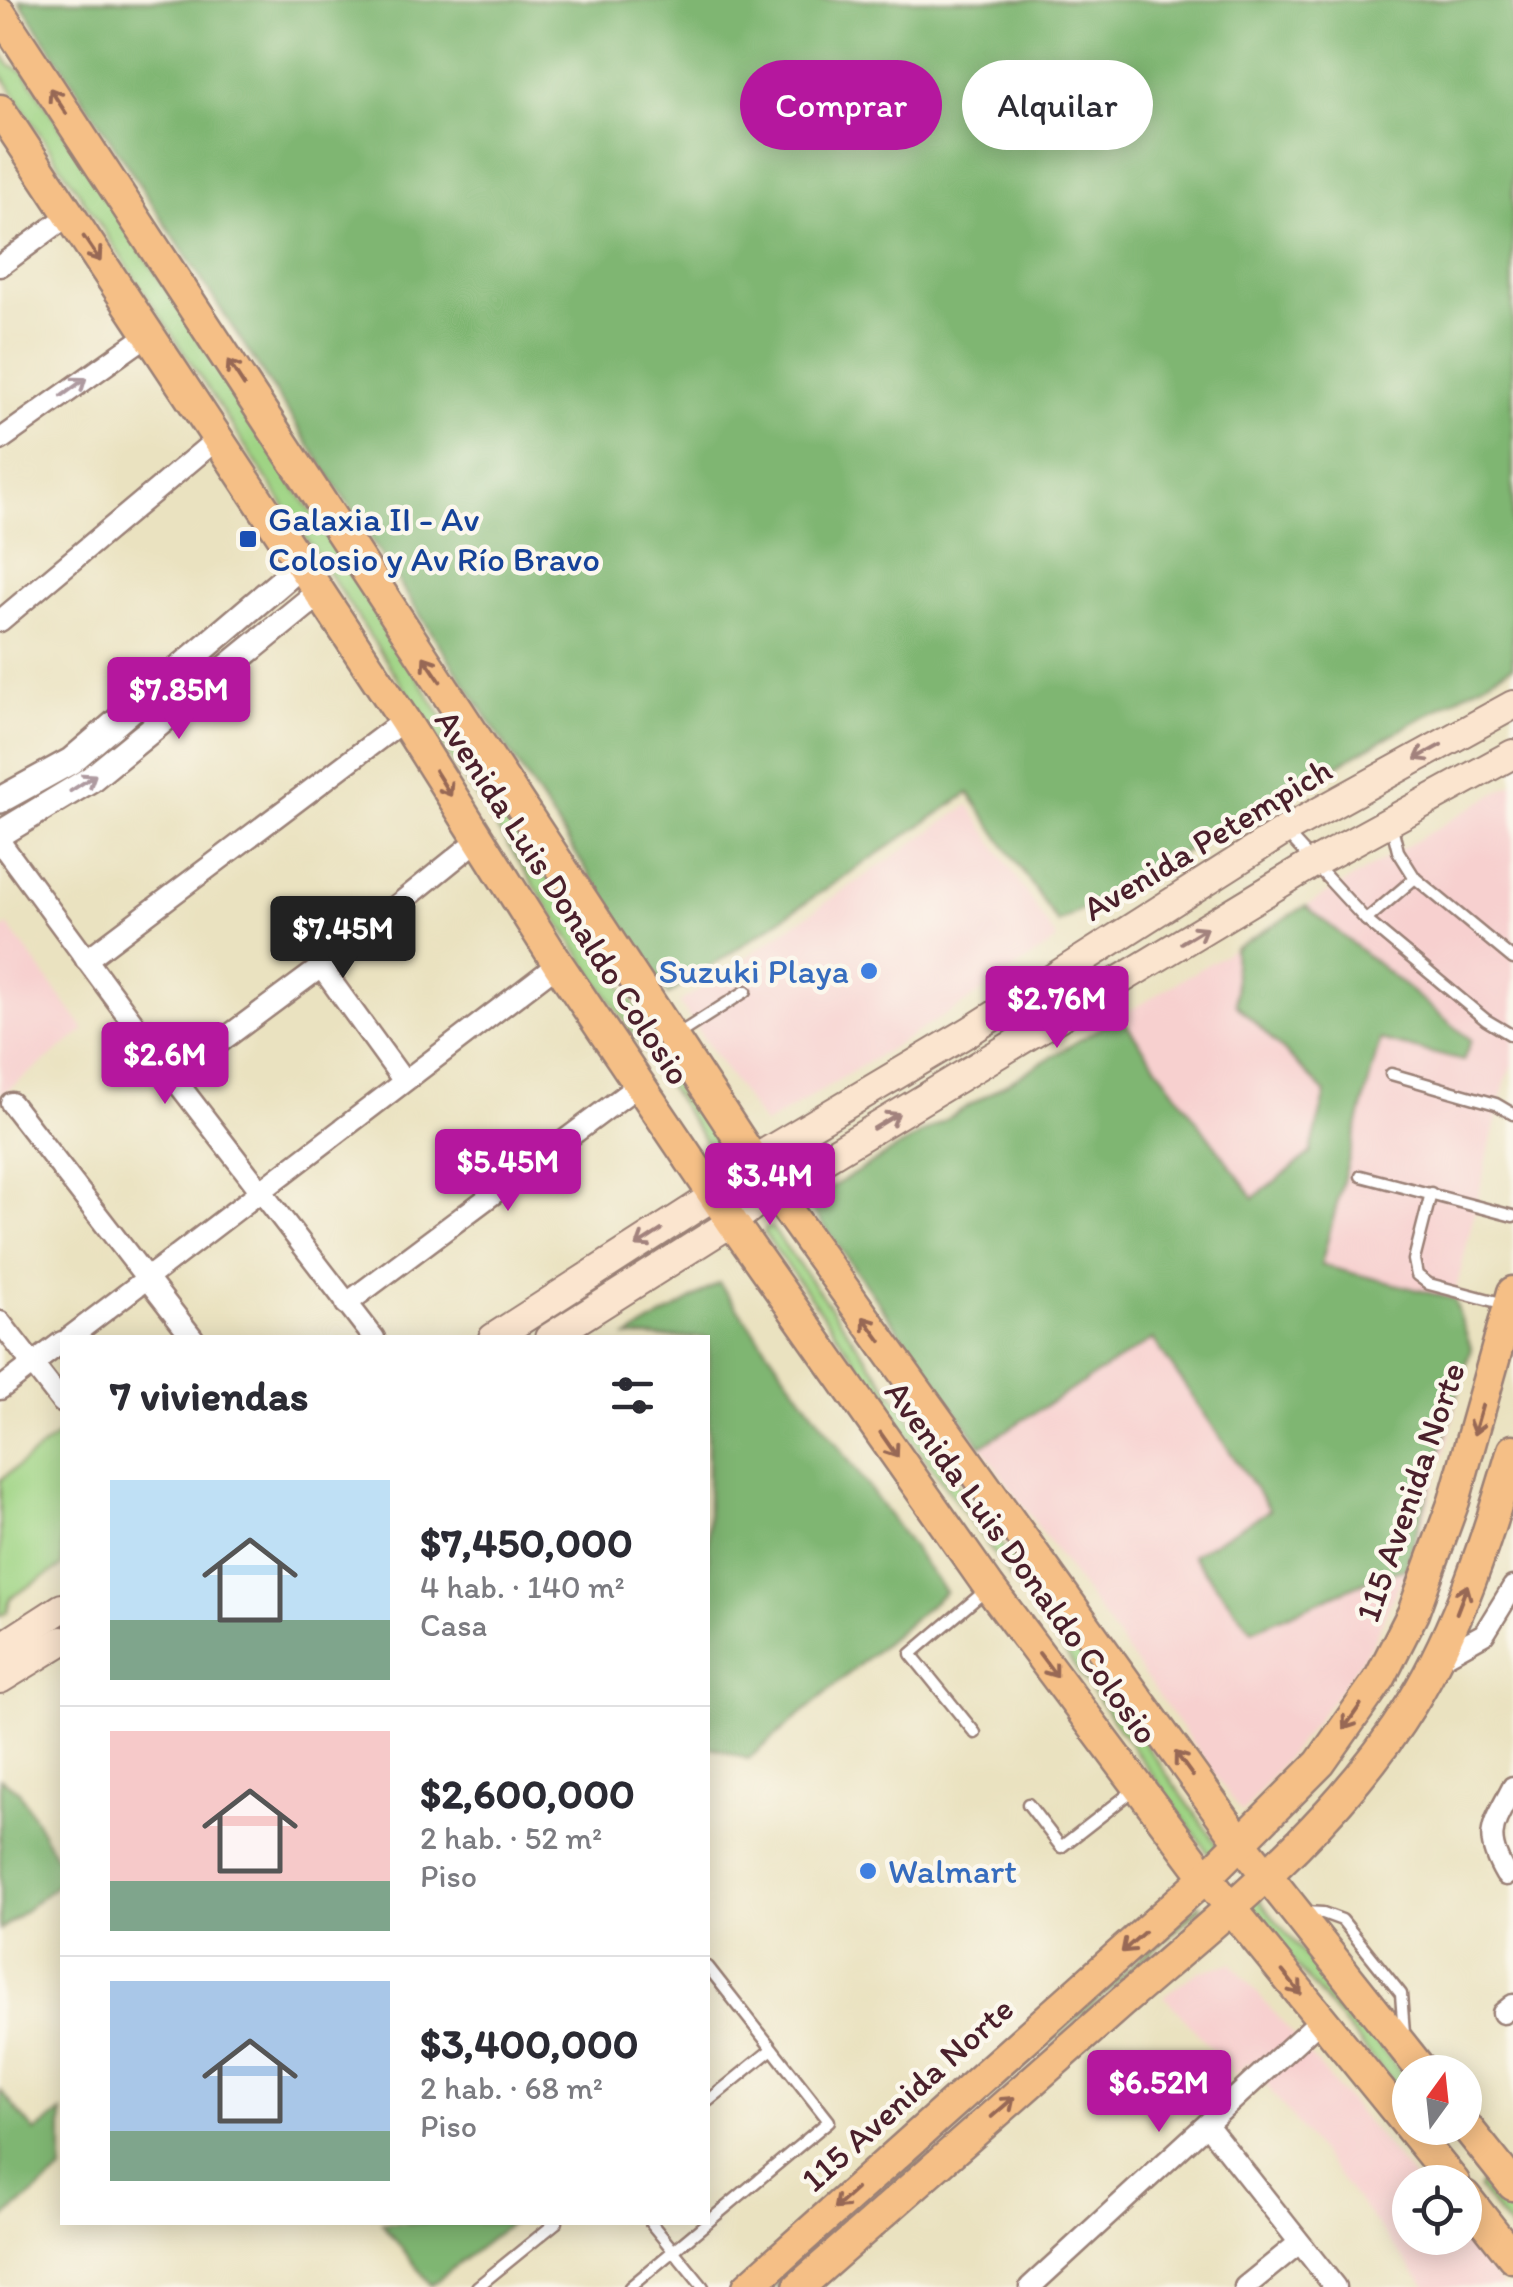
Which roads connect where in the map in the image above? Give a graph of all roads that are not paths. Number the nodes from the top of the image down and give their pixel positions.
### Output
1 (0, 12) edge
2 (0, 110) edge
3 (69, 215) junction
4 (0, 266) edge
5 (148, 334) junction
6 (217, 439) junction
7 (0, 440) edge
8 (300, 566) junction
9 (319, 594) junction
10 (0, 621) edge
11 (1513, 705) edge
12 (404, 720) junction
13 (1513, 754) edge
14 (0, 800) edge
15 (1391, 822) junction
16 (1284, 830) junction
17 (0, 834) edge
18 (478, 840) junction
19 (0, 842) edge
20 (1312, 864) junction
21 (1416, 878) junction
22 (1366, 920) junction
23 (1513, 959) edge
24 (86, 960) junction
25 (558, 964) junction
26 (321, 967) junction
27 (746, 991) dead end
28 (1513, 1036) edge
29 (672, 1038) junction
30 (1391, 1074) dead end
31 (173, 1076) junction
32 (404, 1080) junction
33 (640, 1084) junction
34 (11, 1104) dead end
35 (1513, 1114) edge
36 (755, 1159) junction
37 (1361, 1176) dead end
38 (260, 1189) junction
39 (772, 1190) junction
40 (1431, 1193) junction
41 (715, 1195) junction
42 (1513, 1216) edge
43 (732, 1222) junction
44 (148, 1278) junction
45 (1512, 1299) edge
46 (346, 1304) junction
47 (0, 1322) edge
48 (73, 1335) edge
49 (191, 1335) edge
50 (372, 1335) edge
51 (498, 1335) edge
52 (553, 1335) edge
53 (60, 1344) edge
54 (33, 1364) junction
55 (0, 1390) edge
56 (60, 1399) edge
57 (1513, 1450) edge
58 (1513, 1586) edge
59 (990, 1587) junction
60 (60, 1609) edge
61 (60, 1642) edge
62 (0, 1648) edge
63 (1436, 1660) junction
64 (0, 1679) edge
65 (975, 1733) dead end
66 (1139, 1786) junction
67 (1513, 1787) edge
68 (1028, 1804) dead end
69 (1240, 1844) junction
70 (1265, 1874) junction
71 (1506, 1876) dead end
72 (1206, 1878) junction
73 (1230, 1908) junction
74 (710, 1969) edge
75 (1322, 2019) junction
76 (772, 2049) junction
77 (1409, 2055) edge
78 (710, 2099) edge
79 (1207, 2125) junction
80 (1481, 2145) edge
81 (1485, 2150) junction
82 (1440, 2165) edge
83 (1473, 2165) edge
84 (1513, 2185) edge
85 (1482, 2217) edge
86 (710, 2220) edge
87 (553, 2225) edge
88 (652, 2225) edge
89 (704, 2225) edge
90 (1299, 2242) junction
91 (673, 2251) junction
92 (1513, 2256) edge
93 (477, 2287) edge
94 (630, 2287) edge
95 (703, 2287) edge
96 (748, 2287) edge
97 (799, 2287) edge
98 (1030, 2287) edge
99 (1245, 2287) edge
100 (1335, 2287) edge

29 -> 1 main road, Avenida Luis Donaldo Colosio
2 - 3 main road, Avenida Luis Donaldo Colosio
3 - 4 street
3 -> 5 main road, Avenida Luis Donaldo Colosio
5 - 6 main road, Avenida Luis Donaldo Colosio
7 -> 5 street
6 - 8 main road, Avenida Luis Donaldo Colosio
6 - 10 street
8 - 9 main road, Avenida Luis Donaldo Colosio
8 - 14 street
9 - 12 main road, Avenida Luis Donaldo Colosio
17 -> 9 street
11 -> 16 main road, Avenida Petempich
12 -> 18 main road, Avenida Luis Donaldo Colosio
12 - 24 street
13 - 15 main road
15 - 20 main road
15 - 21 lane
16 - 20 lane
16 - 36 main road, Avenida Petempich
18 - 25 main road, Avenida Luis Donaldo Colosio
18 - 26 street
19 - 24 street
20 - 22 lane
39 -> 20 main road
21 - 22 lane
21 - 23 lane
22 - 28 lane
24 - 31 street
25 - 32 street
25 - 33 main road, Avenida Luis Donaldo Colosio
26 - 31 street
26 - 32 street
27 - 29 lane
29 - 36 main road, Avenida Luis Donaldo Colosio
30 - 35 lane
31 - 38 street
32 - 38 street
33 - 41 main road, Avenida Luis Donaldo Colosio
33 - 46 street
34 - 44 street
36 - 39 main road, Avenida Luis Donaldo Colosio
36 - 41 main road, Avenida Petempich
37 - 40 lane
38 - 44 street
38 - 46 street
39 - 43 main road
69 -> 39 main road, Avenida Luis Donaldo Colosio
40 - 42 lane
40 - 45 lane
41 - 43 main road, Avenida Luis Donaldo Colosio
41 -> 51 main road, Avenida Petempich
43 - 52 main road
43 -> 59 main road, Avenida Luis Donaldo Colosio
44 - 48 street
44 - 49 street
45 -> 69 main road, 115 Avenida Norte
46 - 50 street
47 - 54 street
53 - 54 street
54 - 55 street
54 - 56 street
63 -> 57 main road
58 - 63 street
59 - 65 lane
59 -> 66 main road, Avenida Luis Donaldo Colosio
60 - 62 main road
61 - 64 main road
63 - 70 main road
66 - 68 lane
66 - 72 main road, Avenida Luis Donaldo Colosio
67 - 71 street
69 - 70 main road, Avenida Luis Donaldo Colosio
69 - 72 main road, 115 Avenida Norte
70 - 73 main road, 115 Avenida Norte
70 - 77 main road, Avenida Luis Donaldo Colosio
72 - 73 main road, Avenida Luis Donaldo Colosio
72 -> 96 main road, 115 Avenida Norte
73 -> 75 main road, Avenida Luis Donaldo Colosio
97 -> 73 main road, 115 Avenida Norte
74 - 76 lane
75 - 79 street
75 - 82 main road, Avenida Luis Donaldo Colosio
76 - 78 lane
76 - 86 lane
79 - 90 street
79 - 98 street
80 - 81 main road
81 - 83 main road
81 - 84 main road
85 - 92 main road, Avenida Luis Donaldo Colosio
87 - 93 lane
88 - 91 lane
89 - 91 lane
90 - 99 street
90 - 100 street
91 - 94 lane
91 - 95 lane

